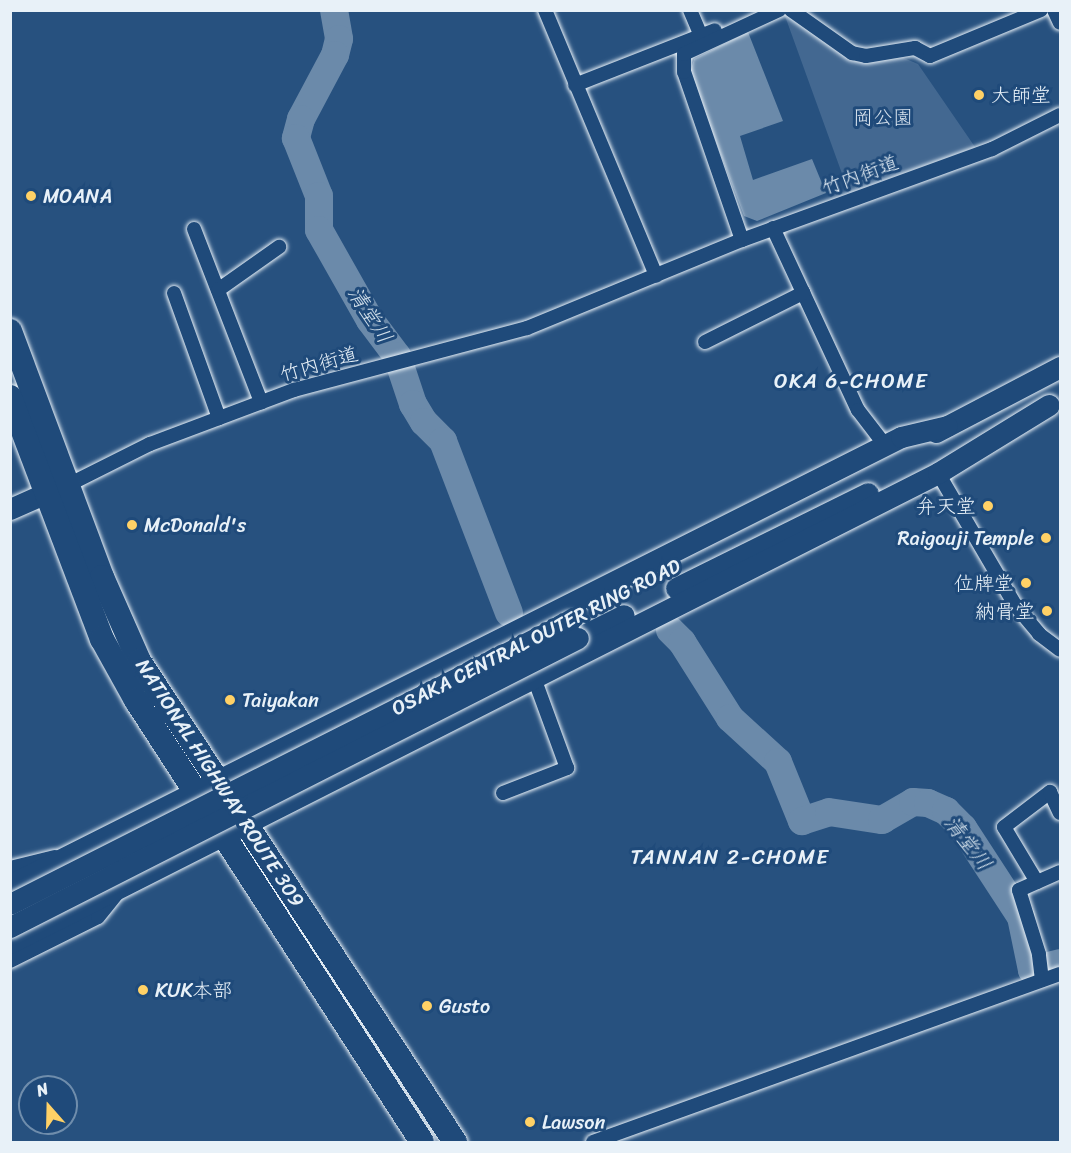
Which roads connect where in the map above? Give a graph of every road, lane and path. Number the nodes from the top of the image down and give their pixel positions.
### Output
1 (545, 10) edge
2 (690, 10) edge
3 (779, 10) edge
4 (791, 10) edge
5 (1041, 10) edge
6 (1054, 10) edge
7 (1060, 23) edge
8 (744, 26) junction
9 (701, 36) junction
10 (575, 85) junction
11 (1060, 116) edge
12 (773, 228) junction
13 (195, 229) dead end
14 (742, 240) junction
15 (279, 247) dead end
16 (656, 276) junction
17 (218, 290) junction
18 (174, 293) dead end
19 (803, 293) junction
20 (10, 331) edge
21 (705, 342) dead end
22 (1060, 367) edge
23 (10, 397) edge
24 (261, 402) junction
25 (1055, 402) edge
26 (219, 418) junction
27 (947, 426) junction
28 (885, 446) junction
29 (938, 474) junction
30 (57, 488) junction
31 (10, 509) edge
32 (574, 629) junction
33 (1060, 650) edge
34 (534, 678) junction
35 (206, 784) junction
36 (503, 793) dead end
37 (1060, 813) edge
38 (248, 825) junction
39 (226, 835) junction
40 (70, 855) junction
41 (10, 868) edge
42 (1060, 872) edge
43 (1037, 882) junction
44 (10, 885) edge
45 (121, 888) junction
46 (10, 904) edge
47 (10, 927) edge
48 (10, 944) edge
49 (10, 961) edge
50 (1060, 974) edge
51 (1042, 978) junction
52 (422, 1143) edge
53 (455, 1143) edge
54 (593, 1143) edge

1 - 10 street
2 - 9 street
3 - 8 street
4 - 5 street
6 - 7 street
8 - 9 street
8 - 14 street
9 - 10 street
10 - 16 street
11 - 12 street, 竹内街道
12 - 14 street, 竹内街道
12 - 19 street
13 - 17 street
14 - 16 street, 竹内街道
15 - 17 street
16 - 24 street, 竹内街道
17 - 24 street
18 - 26 street
19 - 21 street
19 - 28 street
20 - 30 highway, NATIONAL HIGHWAY ROUTE 309
22 - 27 main road, OSAKA CENTRAL OUTER RING ROAD
23 - 30 highway, NATIONAL HIGHWAY ROUTE 309
24 - 26 street, 竹内街道
25 - 29 main road
25 - 32 main road, OSAKA CENTRAL OUTER RING ROAD
26 - 30 street, 竹内街道
27 - 28 main road
27 - 32 main road, OSAKA CENTRAL OUTER RING ROAD
28 - 35 main road
29 - 33 street
29 - 34 main road
30 - 31 main road
30 - 35 highway, NATIONAL HIGHWAY ROUTE 309
32 - 46 main road, OSAKA CENTRAL OUTER RING ROAD, bridge
32 - 47 main road, OSAKA CENTRAL OUTER RING ROAD, bridge
34 - 36 street
34 - 38 main road
35 - 38 highway, NATIONAL HIGHWAY ROUTE 309
35 - 39 highway, NATIONAL HIGHWAY ROUTE 309
35 - 40 main road
37 - 43 street
38 - 39 main road
38 - 53 highway, NATIONAL HIGHWAY ROUTE 309
39 - 45 main road
39 - 52 highway, NATIONAL HIGHWAY ROUTE 309
40 - 41 street
40 - 44 main road
42 - 43 street
43 - 51 street
45 - 48 main road
45 - 49 street
50 - 51 street
51 - 54 street

